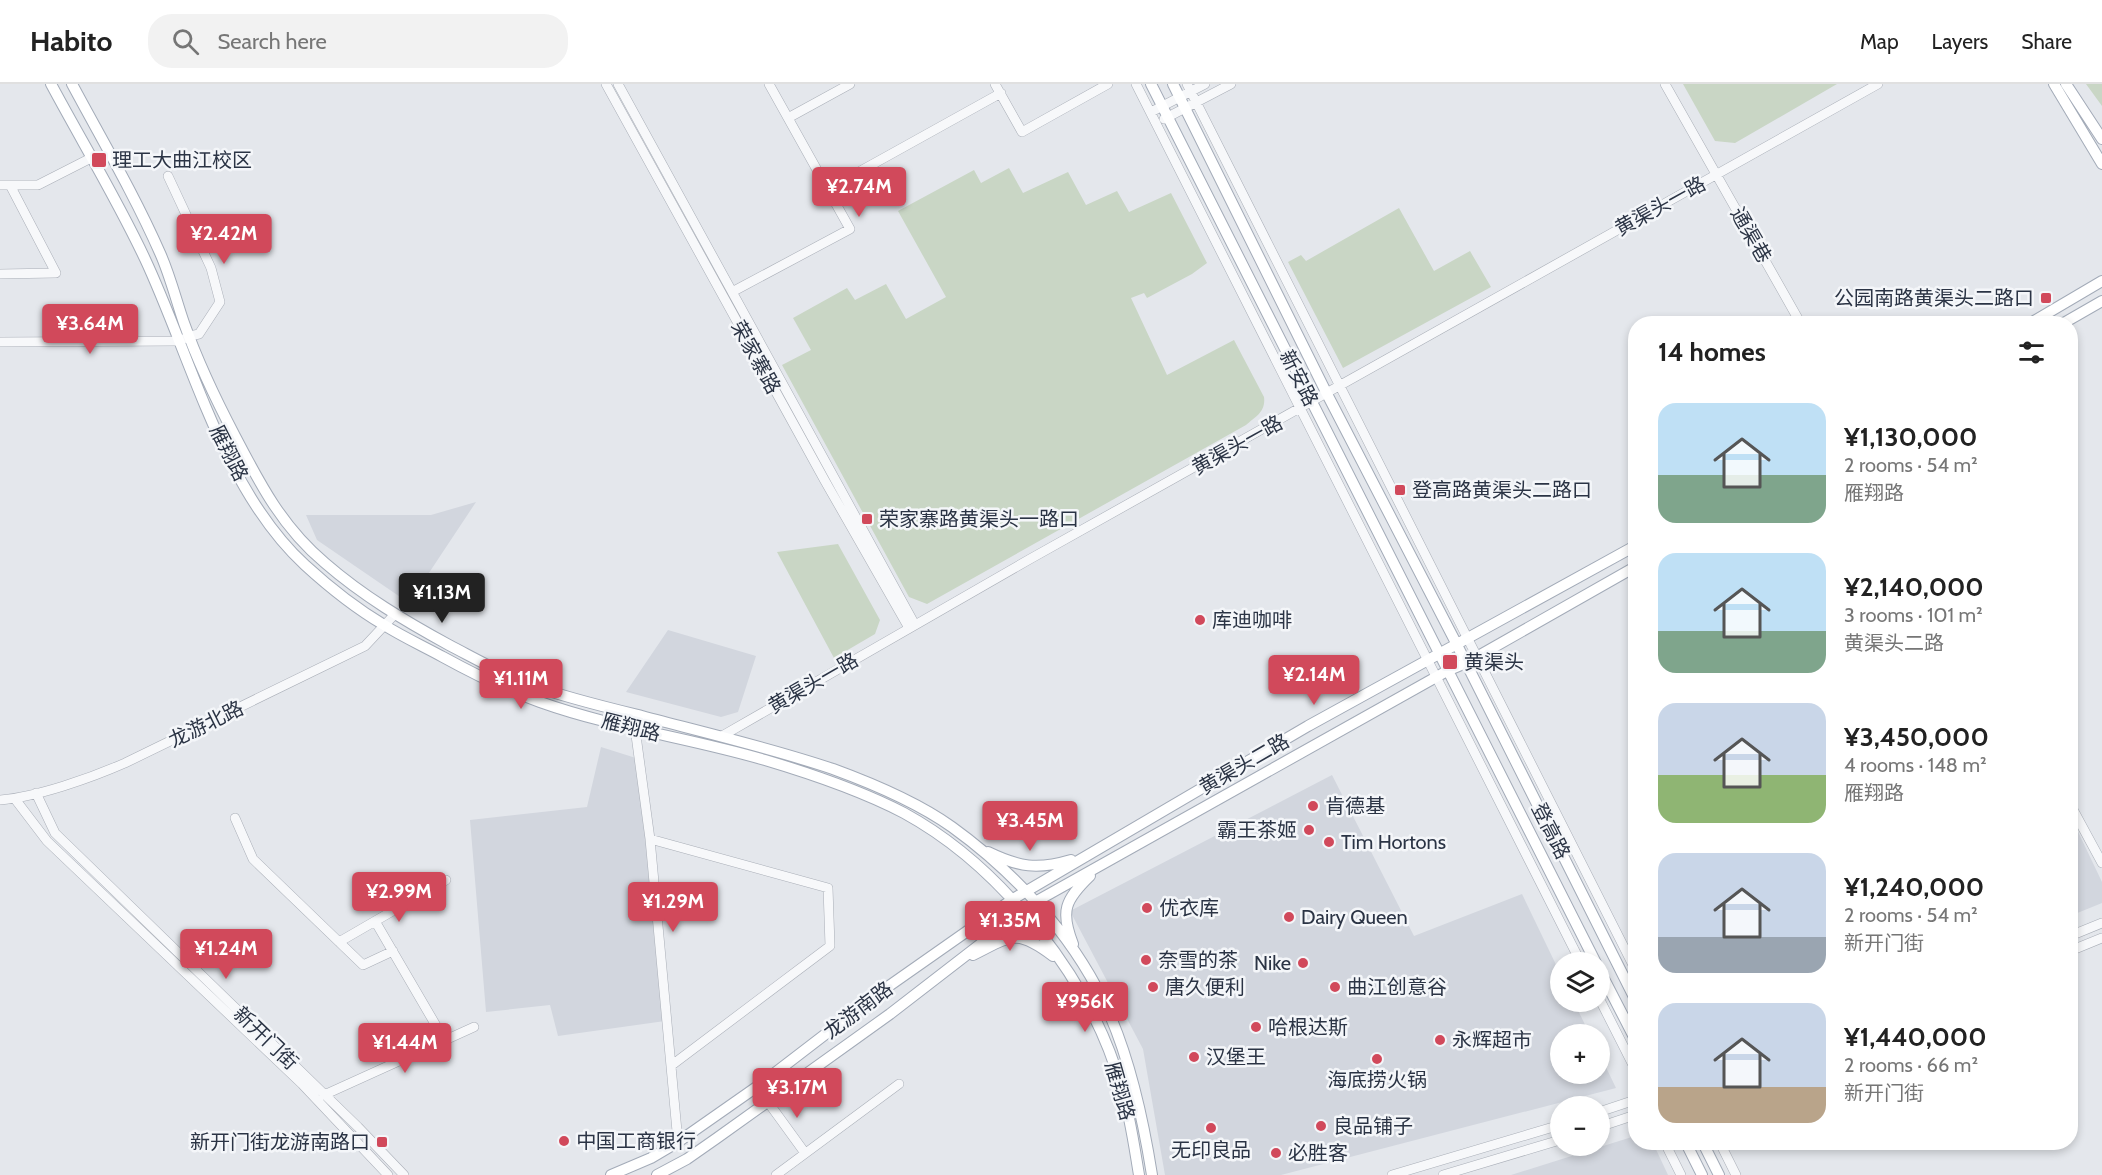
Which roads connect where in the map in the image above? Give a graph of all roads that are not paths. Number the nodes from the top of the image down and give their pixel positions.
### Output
1 (51, 84) edge
2 (72, 84) edge
3 (606, 84) edge
4 (618, 84) edge
5 (769, 84) edge
6 (850, 84) edge
7 (995, 84) edge
8 (1108, 84) edge
9 (1136, 84) edge
10 (1151, 84) edge
11 (1173, 84) edge
12 (1205, 84) edge
13 (1231, 84) edge
14 (1665, 84) edge
15 (1878, 84) edge
16 (2054, 84) edge
17 (2066, 84) edge
18 (1189, 88) edge
19 (1001, 93) junction
20 (1180, 98) junction
21 (1191, 105) junction
22 (1162, 106) junction
23 (1150, 112) junction
24 (788, 118) junction
25 (1167, 118) junction
26 (1156, 123) junction
27 (2102, 139) edge
28 (91, 158) junction
29 (2102, 164) edge
30 (1716, 175) junction
31 (168, 176) dead end
32 (5, 185) edge
33 (828, 189) junction
34 (0, 274) edge
35 (2102, 281) edge
36 (732, 292) junction
37 (2102, 301) edge
38 (1797, 316) edge
39 (2043, 316) edge
40 (2076, 316) edge
41 (184, 338) junction
42 (0, 342) edge
43 (1340, 387) junction
44 (1327, 394) junction
45 (1311, 403) junction
46 (1300, 409) junction
47 (1628, 550) edge
48 (1628, 571) edge
49 (395, 614) junction
50 (385, 626) junction
51 (912, 626) junction
52 (1467, 638) junction
53 (1457, 644) junction
54 (1433, 657) junction
55 (1477, 657) junction
56 (1466, 663) junction
57 (1442, 674) junction
58 (635, 728) junction
59 (722, 736) junction
60 (36, 793) junction
61 (15, 799) junction
62 (0, 800) edge
63 (235, 818) dead end
64 (2078, 819) edge
65 (650, 839) junction
66 (972, 843) junction
67 (1088, 855) junction
68 (2102, 863) edge
69 (1101, 865) junction
70 (446, 880) dead end
71 (1025, 892) junction
72 (1013, 899) junction
73 (1035, 902) junction
74 (1023, 911) junction
75 (375, 921) junction
76 (2102, 923) edge
77 (2078, 933) edge
78 (2102, 938) edge
79 (339, 942) junction
80 (2078, 948) edge
81 (393, 951) junction
82 (1576, 952) edge
83 (1590, 952) edge
84 (1628, 955) edge
85 (962, 960) junction
86 (1060, 961) junction
87 (1080, 961) junction
88 (1628, 985) edge
89 (1610, 990) edge
90 (1606, 1012) edge
91 (1628, 1025) edge
92 (474, 1028) dead end
93 (445, 1041) junction
94 (1628, 1055) edge
95 (672, 1065) junction
96 (899, 1084) dead end
97 (324, 1095) junction
98 (768, 1102) junction
99 (1628, 1102) edge
100 (1610, 1108) edge
101 (1628, 1117) edge
102 (1610, 1123) edge
103 (1550, 1128) edge
104 (678, 1142) junction
105 (1550, 1143) edge
106 (1668, 1150) edge
107 (1690, 1150) edge
108 (1706, 1150) edge
109 (1724, 1150) edge
110 (805, 1153) junction
111 (388, 1175) edge
112 (404, 1175) edge
113 (611, 1175) edge
114 (657, 1175) edge
115 (776, 1175) edge
116 (1139, 1175) edge
117 (1152, 1175) edge
118 (1392, 1175) edge
119 (1443, 1175) edge
120 (1681, 1175) edge
121 (1702, 1175) edge
122 (1719, 1175) edge
123 (1736, 1175) edge

1 - 28 main road, 雁翔路
2 - 41 main road, 雁翔路
3 - 51 street, 荣家寨路
4 - 36 street, 荣家寨路
5 - 24 street
6 - 24 street
7 - 19 street
8 - 19 street
9 - 23 street
10 - 22 main road, 新安路
11 - 20 main road, 新安路
12 - 18 street
13 - 21 street
14 - 30 street, 通渠巷
15 - 30 street, 黄渠头一路
16 - 29 main road
17 - 27 main road
18 - 20 street
18 - 21 street
19 - 33 street
20 - 21 main road, 新安路
20 - 22 street
21 - 25 street
21 - 43 street
21 - 44 main road, 新安路
22 - 23 street
22 - 25 main road, 新安路
23 - 26 street
24 - 33 street
25 - 26 street
25 - 45 main road, 新安路
26 - 46 street
28 - 32 street
28 - 41 main road, 雁翔路
30 - 38 street, 通渠巷
30 - 43 street, 黄渠头一路
31 - 41 street
32 - 34 street
33 - 36 street
35 - 39 main road
36 - 51 street, 荣家寨路
37 - 40 main road
41 - 42 street
41 - 49 main road, 雁翔路
41 - 50 main road, 雁翔路
43 - 44 street, 黄渠头一路
43 - 52 street
44 - 45 street, 黄渠头一路
44 - 53 main road, 新安路
45 - 46 street, 黄渠头一路
45 - 54 main road, 新安路
46 - 51 street, 黄渠头一路
46 - 54 street
47 - 52 main road, 黄渠头二路
48 - 55 main road, 黄渠头二路
49 - 50 street, 龙游北路
49 - 59 main road, 雁翔路
50 - 58 main road, 雁翔路
50 - 60 street, 龙游北路
51 - 59 street, 黄渠头一路
52 - 53 main road, 黄渠头二路
52 - 55 street
53 - 54 main road, 黄渠头二路
53 - 56 main road, 新安路
54 - 57 main road, 新安路
54 - 67 main road, 黄渠头二路
55 - 56 main road, 黄渠头二路
55 - 84 street
56 - 57 main road, 黄渠头二路
56 - 88 main road, 登高路
57 - 69 main road, 黄渠头二路
57 - 82 street
57 - 83 main road, 登高路
58 - 65 street
58 - 72 main road, 雁翔路
59 - 66 main road, 雁翔路
60 - 61 street, 龙游北路
60 - 97 street, 新开门街
61 - 62 street, 龙游北路
61 - 111 street, 新开门街
63 - 79 street
64 - 68 street
65 - 95 street
65 - 95 street
66 - 67 main road
66 - 71 main road, 雁翔路
67 - 71 main road, 黄渠头二路
69 - 73 main road, 黄渠头二路
69 - 87 main road
70 - 75 street
71 - 72 main road, 黄渠头二路
71 - 73 main road, 雁翔路
72 - 74 main road, 雁翔路
72 - 104 main road, 龙游南路
73 - 74 main road, 龙游南路
73 - 87 main road, 雁翔路
74 - 85 main road, 龙游南路
74 - 86 main road, 雁翔路
75 - 79 street
75 - 81 street
76 - 77 street
78 - 80 street
79 - 81 street
81 - 93 street
85 - 86 main road
85 - 98 main road, 龙游南路
86 - 116 main road, 雁翔路
87 - 117 main road, 雁翔路
89 - 91 main road
90 - 94 street
92 - 93 street
93 - 97 street
95 - 104 street
96 - 110 street
97 - 112 street, 新开门街
98 - 110 street
98 - 114 main road, 龙游南路
99 - 100 street
101 - 102 street
103 - 118 street
104 - 113 main road, 龙游南路
105 - 119 street
106 - 120 street
107 - 121 main road
108 - 122 main road
109 - 123 street
110 - 115 street

